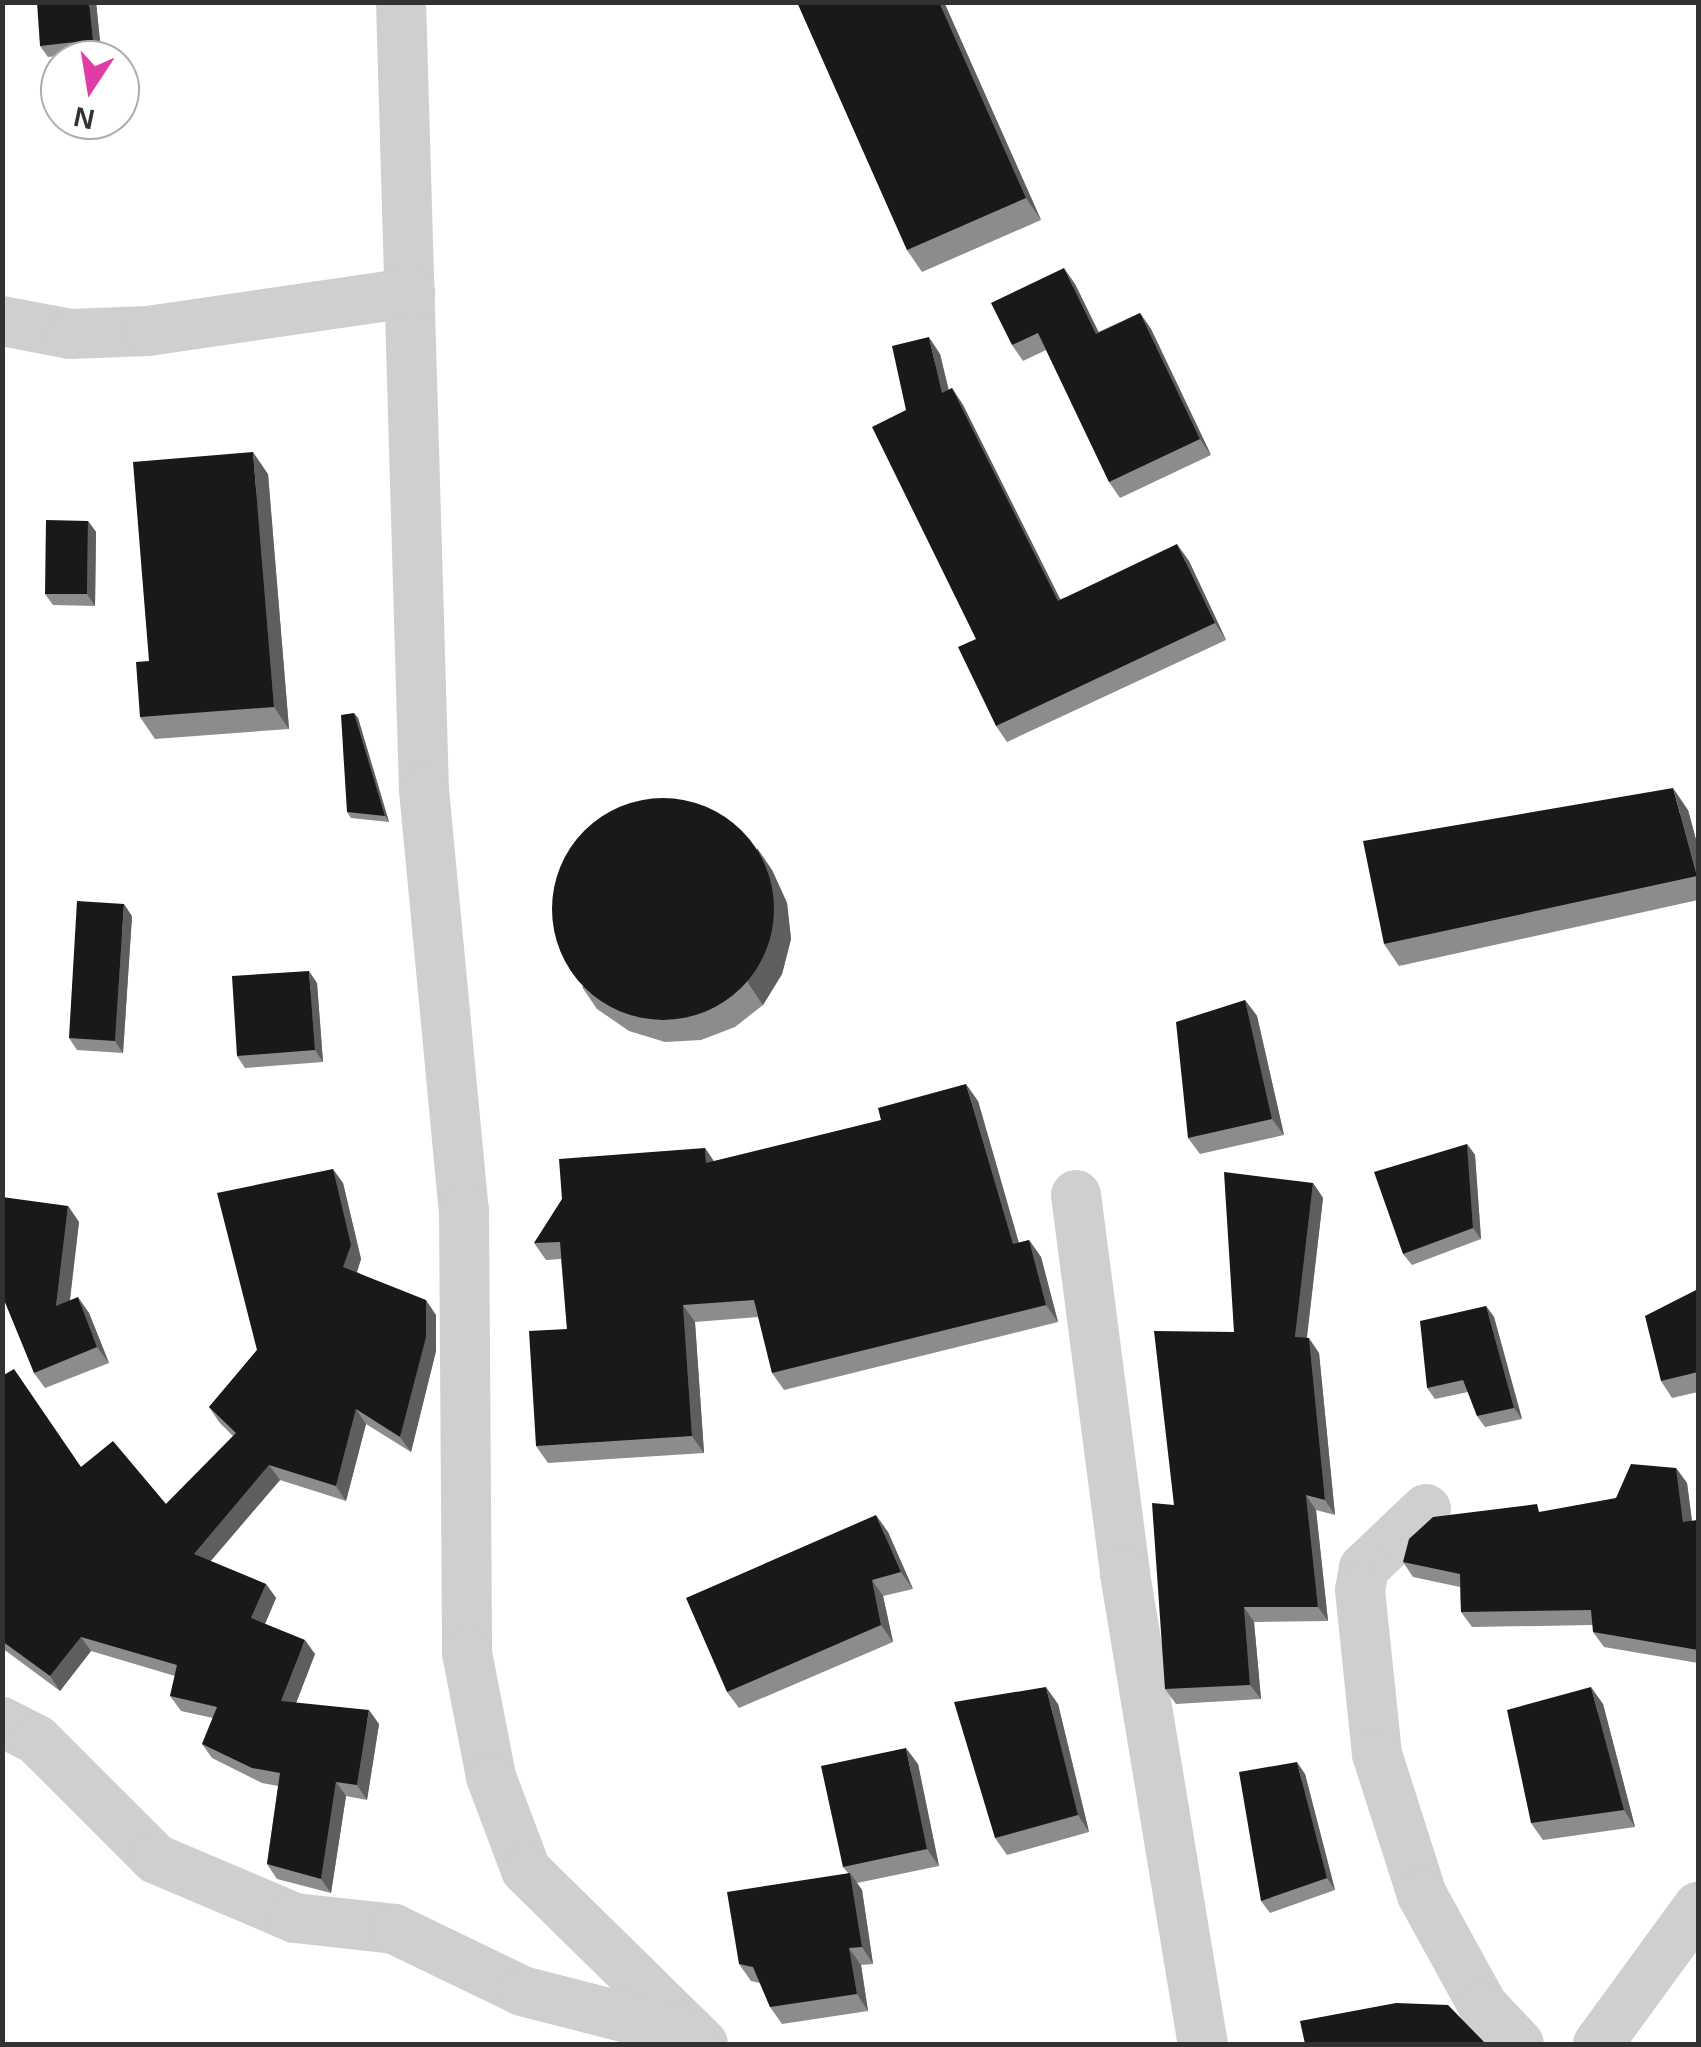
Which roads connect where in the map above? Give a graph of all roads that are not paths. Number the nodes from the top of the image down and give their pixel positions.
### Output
1 (401, 2) edge
2 (410, 294) junction
3 (2, 321) edge
4 (1076, 1195) dead end
5 (1426, 1509) dead end
6 (2, 1722) edge
7 (1698, 1907) edge
8 (696, 2039) edge
9 (1203, 2044) edge
10 (1519, 2044) edge
11 (1598, 2044) edge

1 - 2 street
2 - 3 street
2 - 8 street
4 - 9 street
5 - 10 street
6 - 8 street
7 - 11 street

